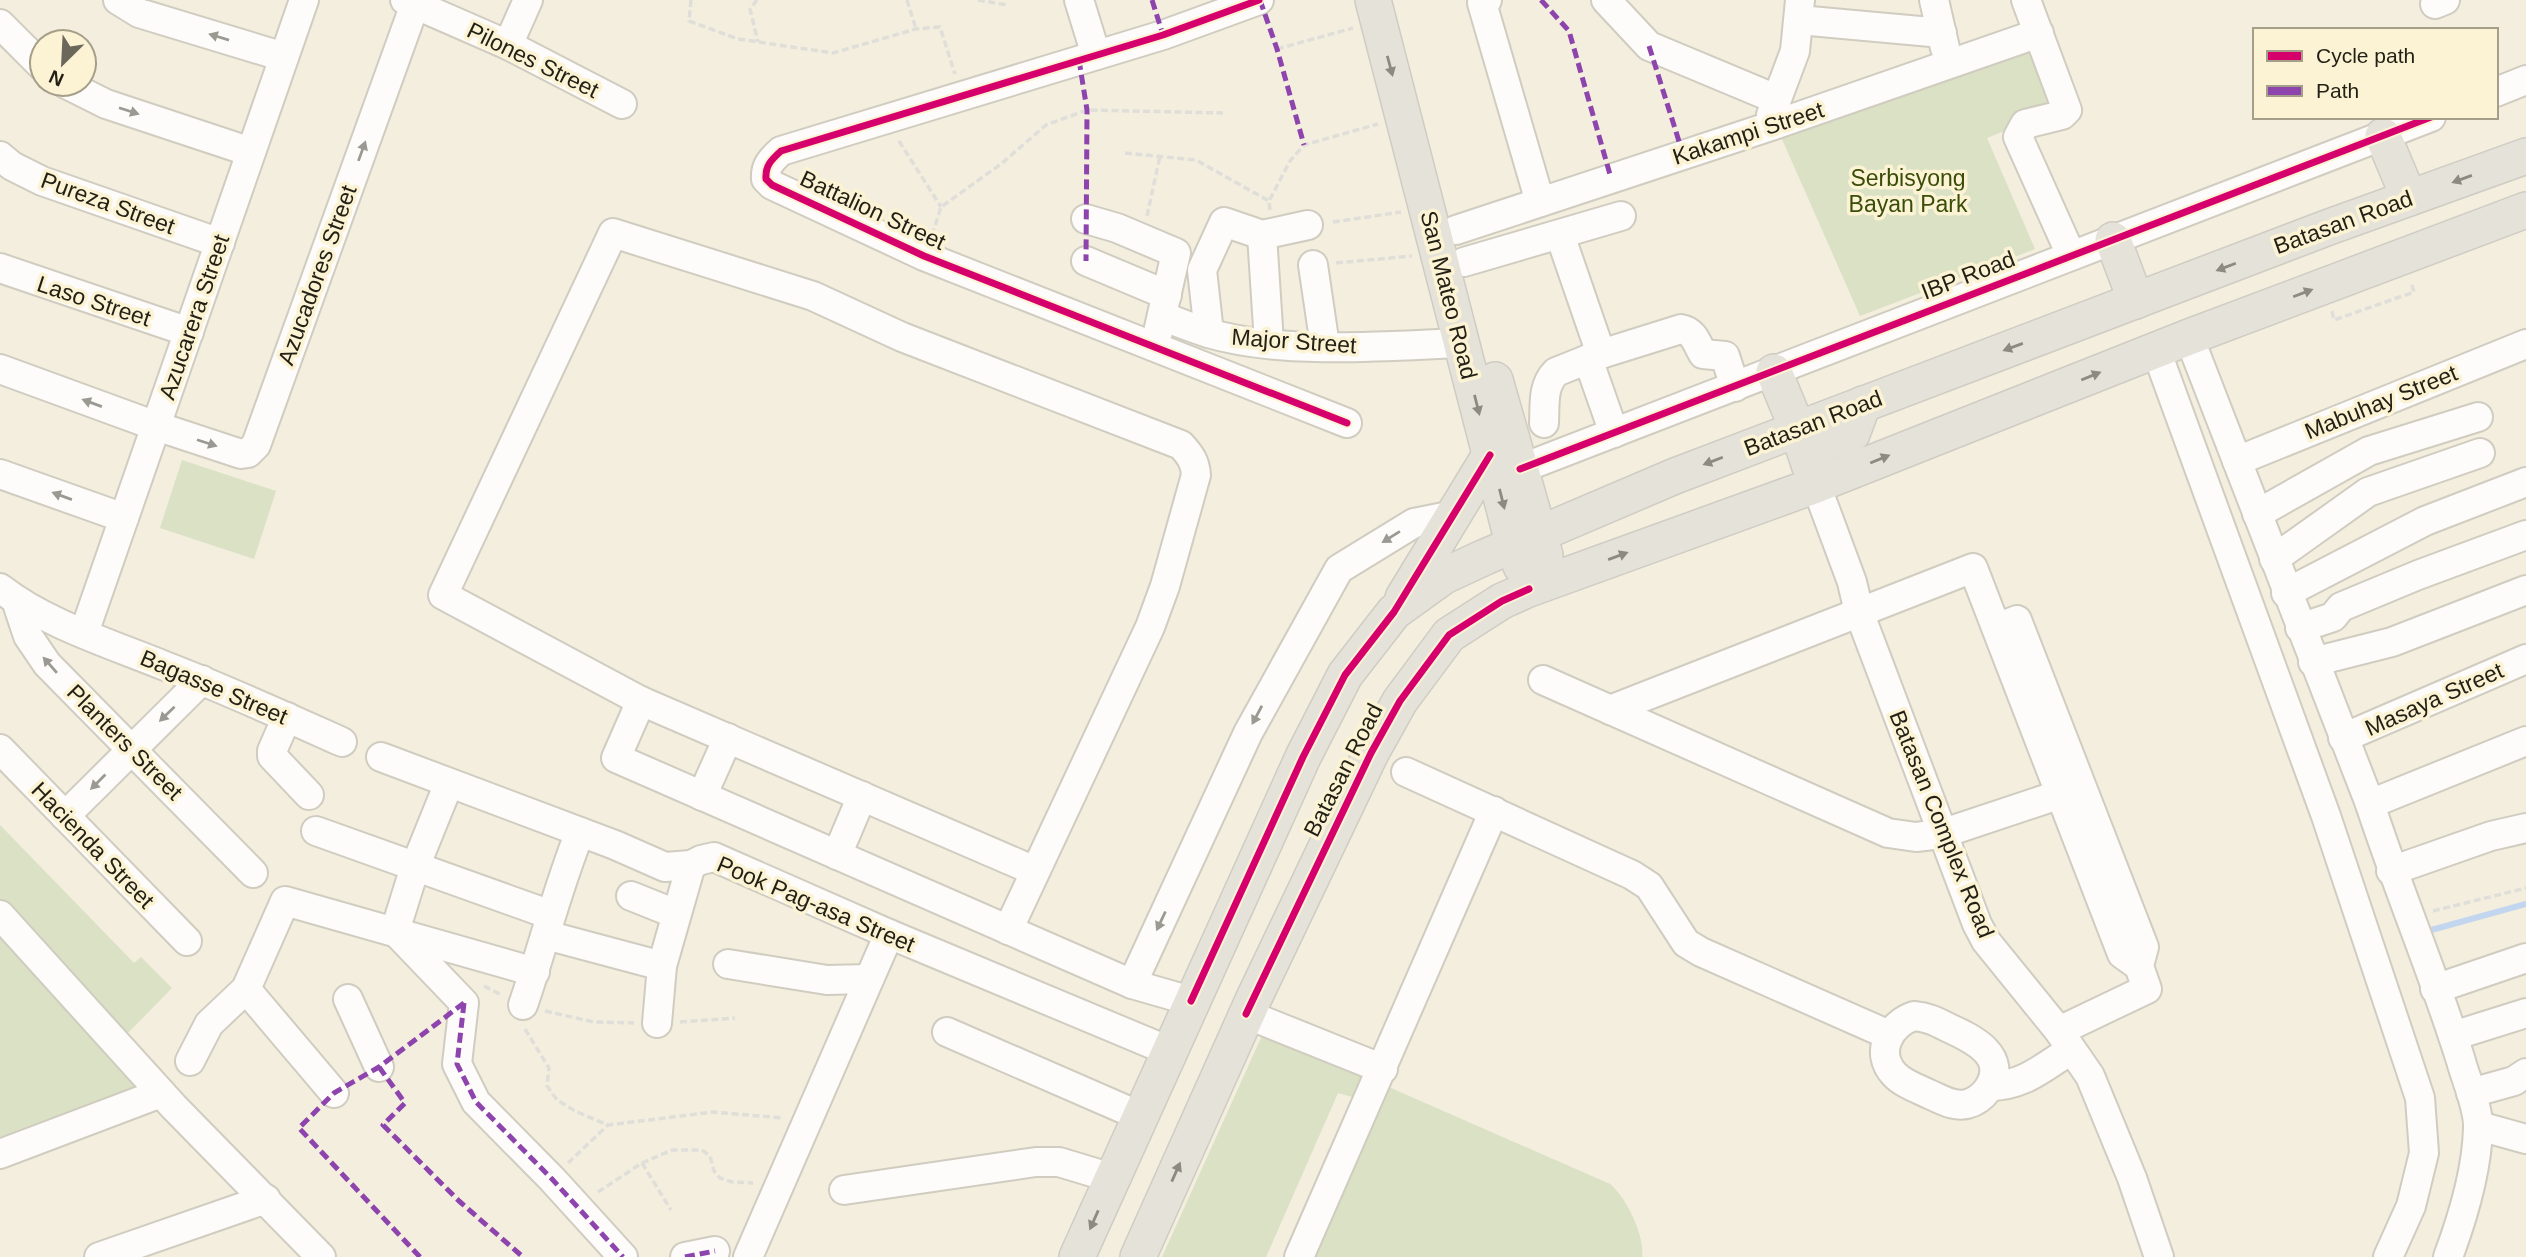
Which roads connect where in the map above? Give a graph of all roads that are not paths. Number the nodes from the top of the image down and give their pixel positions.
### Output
1 (118, 0) edge
2 (304, 0) edge
3 (528, 0) edge
4 (1079, 0) edge
5 (1259, 0) edge
6 (1606, 0) edge
7 (1934, 0) edge
8 (2026, 0) edge
9 (1484, 1) edge
10 (410, 2) edge
11 (1383, 7) edge
12 (1800, 10) edge
13 (0, 24) edge
14 (1941, 33) junction
15 (2039, 33) junction
16 (508, 45) junction
17 (28, 52) edge
18 (1096, 55) junction
19 (285, 57) junction
20 (1949, 65) junction
21 (2526, 80) edge
22 (2498, 91) edge
23 (94, 98) edge
24 (622, 104) dead end
25 (1775, 112) junction
26 (2426, 119) edge
27 (2383, 136) junction
28 (251, 152) junction
29 (0, 156) edge
30 (2526, 156) edge
31 (2409, 198) junction
32 (1540, 202) junction
33 (2526, 210) edge
34 (1620, 216) dead end
35 (1086, 219) dead end
36 (1308, 226) road end
37 (1267, 234) junction
38 (1560, 235) junction
39 (2113, 240) junction
40 (220, 243) junction
41 (1453, 248) junction
42 (2071, 255) junction
43 (1086, 261) dead end
44 (1313, 265) road end
45 (0, 268) edge
46 (2187, 281) junction
47 (2136, 301) junction
48 (1165, 305) junction
49 (189, 332) junction
50 (1209, 333) junction
51 (2189, 337) junction
52 (1269, 343) junction
53 (1462, 343) junction
54 (2526, 344) edge
55 (1325, 346) junction
56 (1154, 348) junction
57 (2155, 350) junction
58 (1595, 357) junction
59 (0, 369) edge
60 (1774, 372) junction
61 (1735, 387) junction
62 (1863, 404) junction
63 (2478, 417) dead end
64 (1347, 423) dead end
65 (1544, 423) dead end
66 (156, 426) junction
67 (1797, 428) junction
68 (1614, 433) junction
69 (2480, 453) dead end
70 (2237, 461) junction
71 (1505, 462) junction
72 (0, 474) edge
73 (1813, 474) junction
74 (2526, 482) edge
75 (2257, 514) junction
76 (1454, 515) junction
77 (124, 518) junction
78 (2526, 536) edge
79 (1525, 539) junction
80 (2274, 559) junction
81 (1541, 584) junction
82 (2526, 590) edge
83 (2286, 593) junction
84 (8, 594) edge
85 (1394, 612) junction
86 (1858, 612) junction
87 (1997, 628) junction
88 (2300, 628) junction
89 (84, 633) junction
90 (2526, 659) edge
91 (2313, 662) junction
92 (202, 680) junction
93 (1543, 680) dead end
94 (641, 701) junction
95 (1610, 710) junction
96 (287, 717) junction
97 (728, 738) junction
98 (2343, 738) junction
99 (2526, 741) edge
100 (342, 742) dead end
101 (132, 748) junction
102 (0, 749) edge
103 (381, 757) dead end
104 (1406, 772) dead end
105 (449, 783) junction
106 (2061, 794) junction
107 (309, 795) dead end
108 (702, 796) junction
109 (862, 796) junction
110 (2370, 804) junction
111 (1494, 811) junction
112 (65, 816) junction
113 (2526, 828) edge
114 (317, 831) dead end
115 (580, 832) junction
116 (1941, 834) junction
117 (837, 855) junction
118 (691, 865) junction
119 (415, 867) junction
120 (1035, 871) junction
121 (2392, 871) junction
122 (253, 873) dead end
123 (631, 896) dead end
124 (676, 914) junction
125 (0, 915) edge
126 (549, 925) junction
127 (1008, 930) junction
128 (395, 931) junction
129 (889, 934) junction
130 (187, 941) dead end
131 (2526, 958) edge
132 (728, 964) dead end
133 (2139, 965) junction
134 (662, 966) junction
135 (535, 972) junction
136 (869, 979) junction
137 (1132, 984) junction
138 (246, 989) junction
139 (2435, 989) junction
140 (348, 999) dead end
141 (1191, 1001) junction
142 (2526, 1013) edge
143 (522, 1014) road end
144 (1246, 1014) junction
145 (657, 1023) road end
146 (947, 1032) dead end
147 (1889, 1035) junction
148 (2453, 1036) junction
149 (2065, 1040) junction
150 (1169, 1051) junction
151 (190, 1061) dead end
152 (379, 1067) dead end
153 (1382, 1069) junction
154 (2526, 1073) edge
155 (1990, 1086) junction
156 (334, 1093) dead end
157 (2471, 1094) junction
158 (167, 1100) junction
159 (1140, 1116) junction
160 (2479, 1126) junction
161 (2526, 1139) edge
162 (0, 1154) edge
163 (1112, 1178) junction
164 (844, 1190) dead end
165 (266, 1199) junction
166 (715, 1251) dead end
167 (757, 1252) edge
168 (116, 1254) edge
169 (321, 1257) edge
170 (623, 1257) edge
171 (685, 1257) edge
172 (1077, 1257) edge
173 (1138, 1257) edge
174 (1299, 1257) edge
175 (2159, 1257) edge
176 (2388, 1257) edge
177 (2448, 1257) edge

19 -> 1 street
2 - 19 street, Azucarera Street
3 - 16 street
4 - 18 street
5 - 18 street, Battalion Street
6 - 25 street
7 - 14 street
8 - 15 street
9 - 32 street
10 - 16 street, Pilones Street
66 -> 10 street, Azucadores Street
11 - 41 main road, San Mateo Road
11 -> 41 main road, San Mateo Road
12 - 14 street
12 - 25 street
13 - 17 street
14 - 20 street
15 - 20 street, Kakampi Street
15 - 42 street
16 - 24 street, Pilones Street
18 - 56 street, Battalion Street
19 - 28 street, Azucarera Street
20 - 25 street, Kakampi Street
21 - 22 street
23 -> 28 street
25 - 32 street, Kakampi Street
26 - 27 street, IBP Road
27 - 31 main road
27 - 39 street, IBP Road
28 - 40 street, Azucarera Street
29 - 40 street, Pureza Street
30 -> 31 main road, Batasan Road
31 -> 46 main road, Batasan Road
32 - 41 street, Kakampi Street
51 -> 33 main road, Batasan Road
34 - 38 street
35 - 48 street
36 - 37 street
37 - 50 street
37 - 52 street
38 - 41 street
38 - 58 street
39 - 42 street, IBP Road
39 - 47 main road
40 - 49 street, Azucarera Street
41 - 53 main road, San Mateo Road
41 - 71 main road, San Mateo Road
42 - 60 street, IBP Road
43 - 48 street, Major Street
44 - 55 street
45 - 49 street, Laso Street
46 - 47 main road, Batasan Road
46 - 57 main road
47 -> 62 main road, Batasan Road
48 - 50 street, Major Street
48 - 56 street
49 - 66 street, Azucarera Street
50 - 52 street, Major Street
51 - 57 main road, Batasan Road
51 - 70 street
52 - 55 street, Major Street
53 - 55 street, Major Street
53 -> 71 main road, San Mateo Road
54 - 70 street, Mabuhay Street
56 - 64 street, Battalion Street
73 -> 57 main road, Batasan Road
57 - 176 street
58 - 61 street
58 - 65 street
58 - 68 street
66 -> 59 street, Azucadores Street
60 - 61 street, IBP Road
60 - 67 main road
61 - 68 street, IBP Road
62 - 67 main road, Batasan Road
62 - 73 main road
63 - 75 street
66 - 77 street, Azucarera Street
67 - 73 main road
67 -> 79 main road, Batasan Road
68 - 71 street, IBP Road
69 - 80 street
70 - 75 street
71 - 76 main road
71 - 79 main road, San Mateo Road
77 -> 72 street
81 -> 73 main road, Batasan Road
73 - 86 street, Batasan Complex Road
74 - 83 street
75 - 80 street
76 - 85 main road
76 -> 137 street
77 - 89 street, Azucarera Street
78 - 88 street
79 - 81 main road, San Mateo Road
79 - 85 main road, Batasan Road
80 - 83 street
81 - 144 main road, Batasan Road
82 - 91 street
83 - 88 street
84 - 89 street, Planters Street
101 -> 84 street, Planters Street
85 - 141 main road, Batasan Road
86 - 87 street
86 - 95 street
86 - 116 street, Batasan Complex Road
87 - 106 street
87 - 133 street
88 - 91 street
89 - 92 street, Bagasse Street
90 - 98 street, Masaya Street
91 - 98 street
92 - 96 street, Bagasse Street
92 -> 101 street
93 - 95 street
94 - 97 street
94 - 108 street
94 - 120 street
95 - 116 street
96 - 100 street, Bagasse Street
96 - 107 street
97 - 108 street
97 - 109 street
98 - 110 street
99 - 110 street
101 -> 112 street
101 - 122 street, Planters Street
102 - 112 street, Hacienda Street
103 - 105 street, Pook Pag-asa Street
104 - 111 street
105 - 115 street, Pook Pag-asa Street
105 - 119 street
106 - 116 street
106 - 133 street
108 - 117 street
109 - 117 street
109 - 120 street
110 - 121 street
111 - 147 street
111 - 153 street
112 - 130 street, Hacienda Street
113 - 121 street
114 - 119 street
115 - 118 street, Pook Pag-asa Street
115 - 126 street
116 - 149 street, Batasan Complex Road
117 - 127 street
118 - 124 street
118 - 129 street, Pook Pag-asa Street
119 - 126 street
119 - 128 street
120 - 127 street
121 - 139 street
123 - 124 street
124 - 134 street
125 - 158 street
126 - 134 street
126 - 135 street
127 - 137 street
128 - 135 street
128 - 138 street
128 - 170 street
129 - 136 street
129 - 150 street, Pook Pag-asa Street
131 - 139 street
132 - 136 street
133 - 149 street
134 - 145 street
135 - 143 street
136 - 167 street
137 - 141 street
138 - 151 street
138 - 156 street
139 - 148 street
140 - 152 street
141 - 144 main road
141 - 150 main road, Batasan Road
142 - 148 street
144 - 153 street
173 -> 144 main road, Batasan Road
146 - 159 street
147 - 155 street
147 - 155 street
148 - 157 street
149 - 155 street
149 - 175 street, Batasan Complex Road
150 - 159 main road, Batasan Road
153 - 174 street
154 - 157 street
157 - 160 street
158 - 162 street
158 - 165 street
159 - 163 main road, Batasan Road
160 - 161 street
160 - 177 street
163 - 164 street
163 -> 172 main road, Batasan Road
165 - 168 street
165 - 169 street
166 - 171 street

